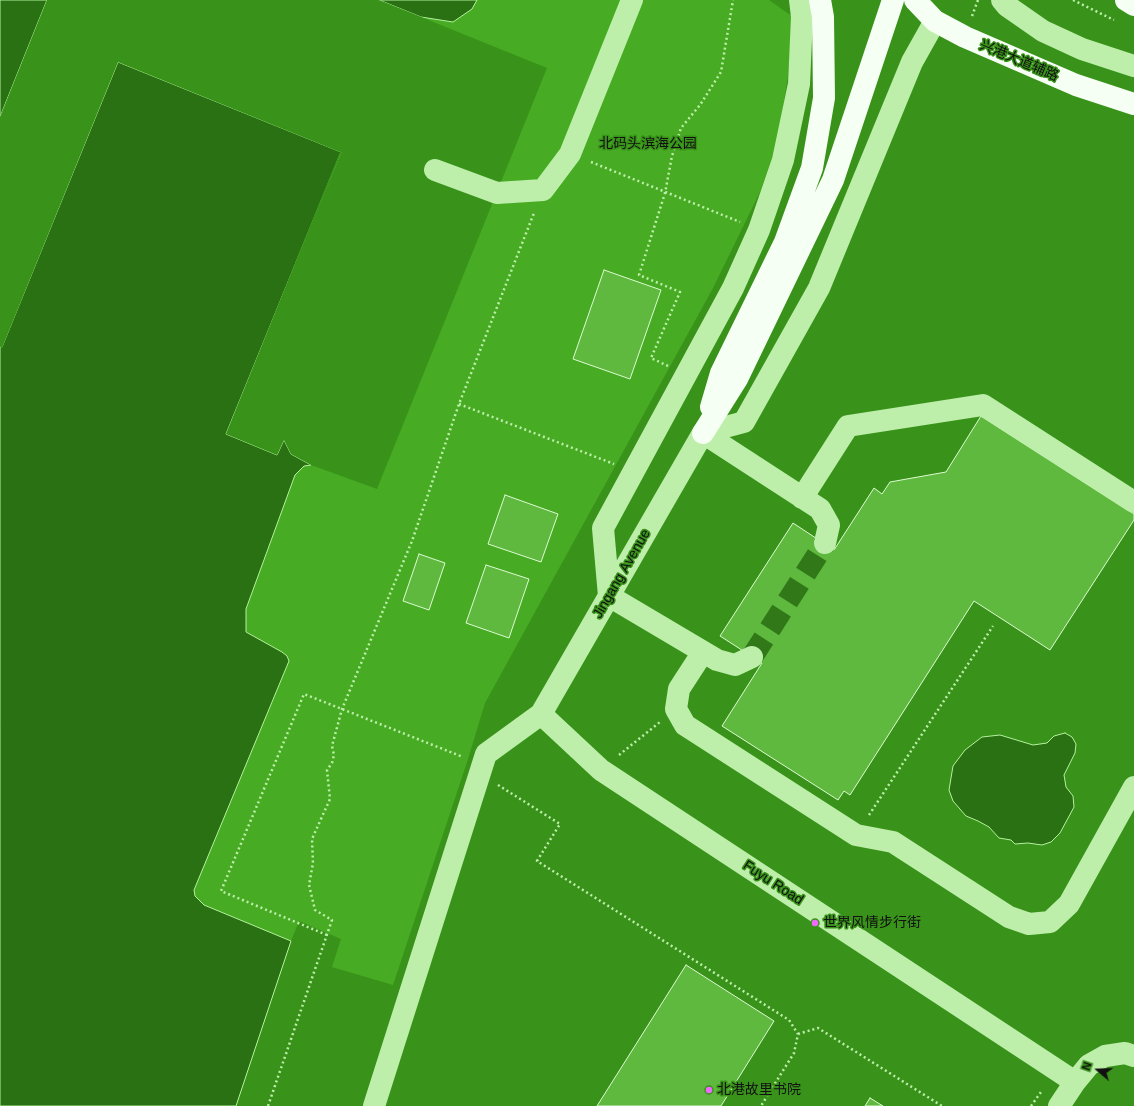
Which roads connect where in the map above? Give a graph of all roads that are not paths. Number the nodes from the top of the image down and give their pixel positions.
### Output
1 (632, 0) edge
2 (800, 0) edge
3 (820, 0) edge
4 (893, 0) edge
5 (915, 0) edge
6 (1002, 0) edge
7 (1126, 0) edge
8 (1134, 5) edge
9 (935, 21) junction
10 (1134, 66) edge
11 (1134, 104) edge
12 (435, 170) dead end
13 (729, 376) junction
14 (702, 433) junction
15 (802, 498) junction
16 (1134, 502) edge
17 (825, 543) tunnel mouth
18 (609, 596) junction
19 (703, 652) junction
20 (752, 657) tunnel mouth
21 (541, 714) junction
22 (1134, 787) edge
23 (1134, 1056) edge
24 (1075, 1082) junction
25 (374, 1106) edge
26 (1059, 1106) edge

1 - 12 street
2 - 18 street
3 - 13 main road
4 - 13 main road
5 - 9 main road, 兴港大道辅路
6 - 10 street
7 - 8 main road
9 - 11 main road, 兴港大道辅路
9 - 14 street
13 - 14 main road
14 - 15 street
14 - 18 street, Jingang Avenue
15 - 16 street
15 - 17 street
18 - 19 street
18 - 21 street, Jingang Avenue
19 - 20 street
19 - 22 street
21 - 24 street, Fuyu Road
21 - 25 street
23 - 24 street
24 - 26 street

